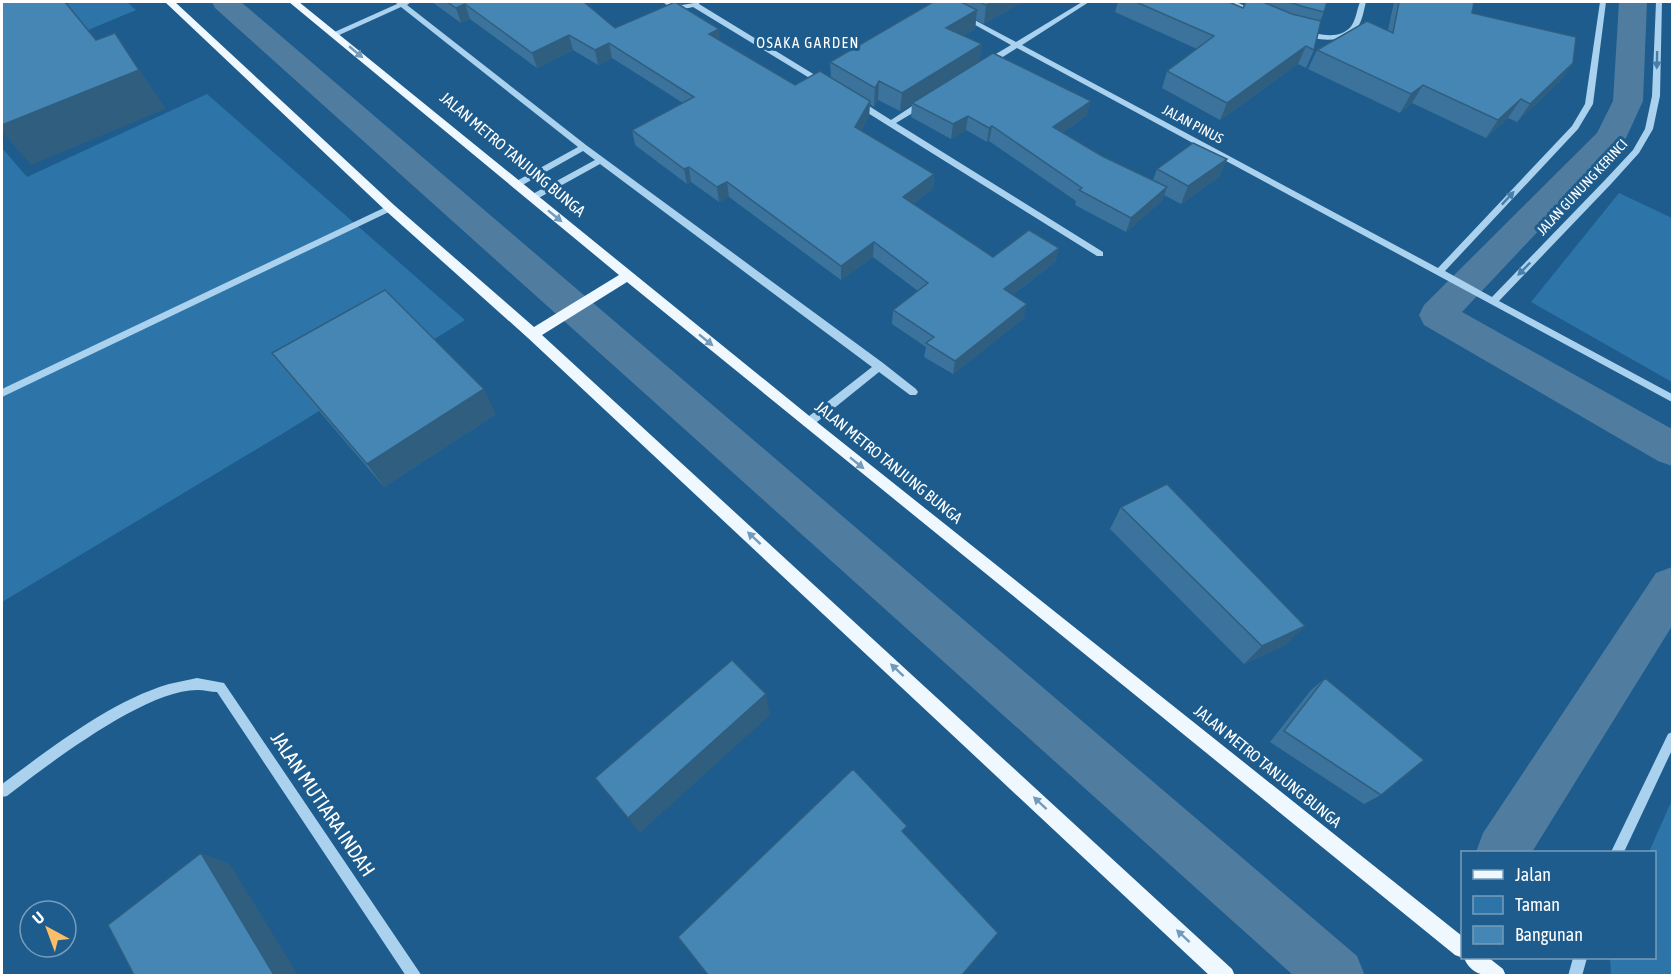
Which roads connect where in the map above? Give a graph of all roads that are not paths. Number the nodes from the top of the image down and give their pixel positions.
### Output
1 (170, 2) edge
2 (294, 2) edge
3 (404, 2) edge
4 (666, 2) edge
5 (1086, 2) edge
6 (1231, 2) edge
7 (1364, 2) edge
8 (1603, 2) edge
9 (1659, 2) edge
10 (696, 3) edge
11 (955, 12) edge
12 (1261, 14) edge
13 (1301, 31) edge
14 (334, 34) junction
15 (1018, 45) junction
16 (980, 67) edge
17 (832, 87) edge
18 (931, 98) edge
19 (852, 99) edge
20 (891, 123) junction
21 (583, 147) junction
22 (601, 160) junction
23 (516, 184) junction
24 (532, 198) junction
25 (390, 208) junction
26 (1100, 254) dead end
27 (1439, 272) junction
28 (627, 276) junction
29 (1492, 301) junction
30 (533, 334) junction
31 (880, 366) junction
32 (913, 392) dead end
33 (2, 393) edge
34 (1672, 398) edge
35 (808, 423) junction
36 (1672, 738) edge
37 (2, 791) edge
38 (1617, 851) edge
39 (1461, 947) edge
40 (1477, 959) edge
41 (1579, 959) edge
42 (415, 975) edge
43 (1225, 975) edge
44 (1497, 975) edge
45 (1575, 975) edge

1 - 25 main road
2 - 14 main road, JALAN METRO TANJUNG BUNGA
3 - 14 street
3 - 21 street
4 - 10 street
5 - 15 street
6 - 12 street
7 - 13 street
27 -> 8 street
9 -> 29 street, JALAN GUNUNG KERINCI
10 - 17 street
11 - 15 street, JALAN PINUS
14 -> 23 main road, JALAN METRO TANJUNG BUNGA
15 - 16 street
15 - 27 street, JALAN PINUS
18 - 20 street
19 - 20 street
20 - 26 street
21 - 22 street
21 - 23 street
22 - 24 street
22 - 31 street
23 - 24 main road, JALAN METRO TANJUNG BUNGA
24 -> 28 main road, JALAN METRO TANJUNG BUNGA
25 - 30 main road
25 - 33 street
27 - 29 street, JALAN PINUS
28 - 30 main road
28 -> 35 main road, JALAN METRO TANJUNG BUNGA
29 - 34 street
43 -> 30 main road
31 - 32 street
31 - 35 street
35 -> 39 main road, JALAN METRO TANJUNG BUNGA
36 - 38 street
37 - 42 street, JALAN MUTIARA INDAH
40 - 44 main road
41 - 45 street

